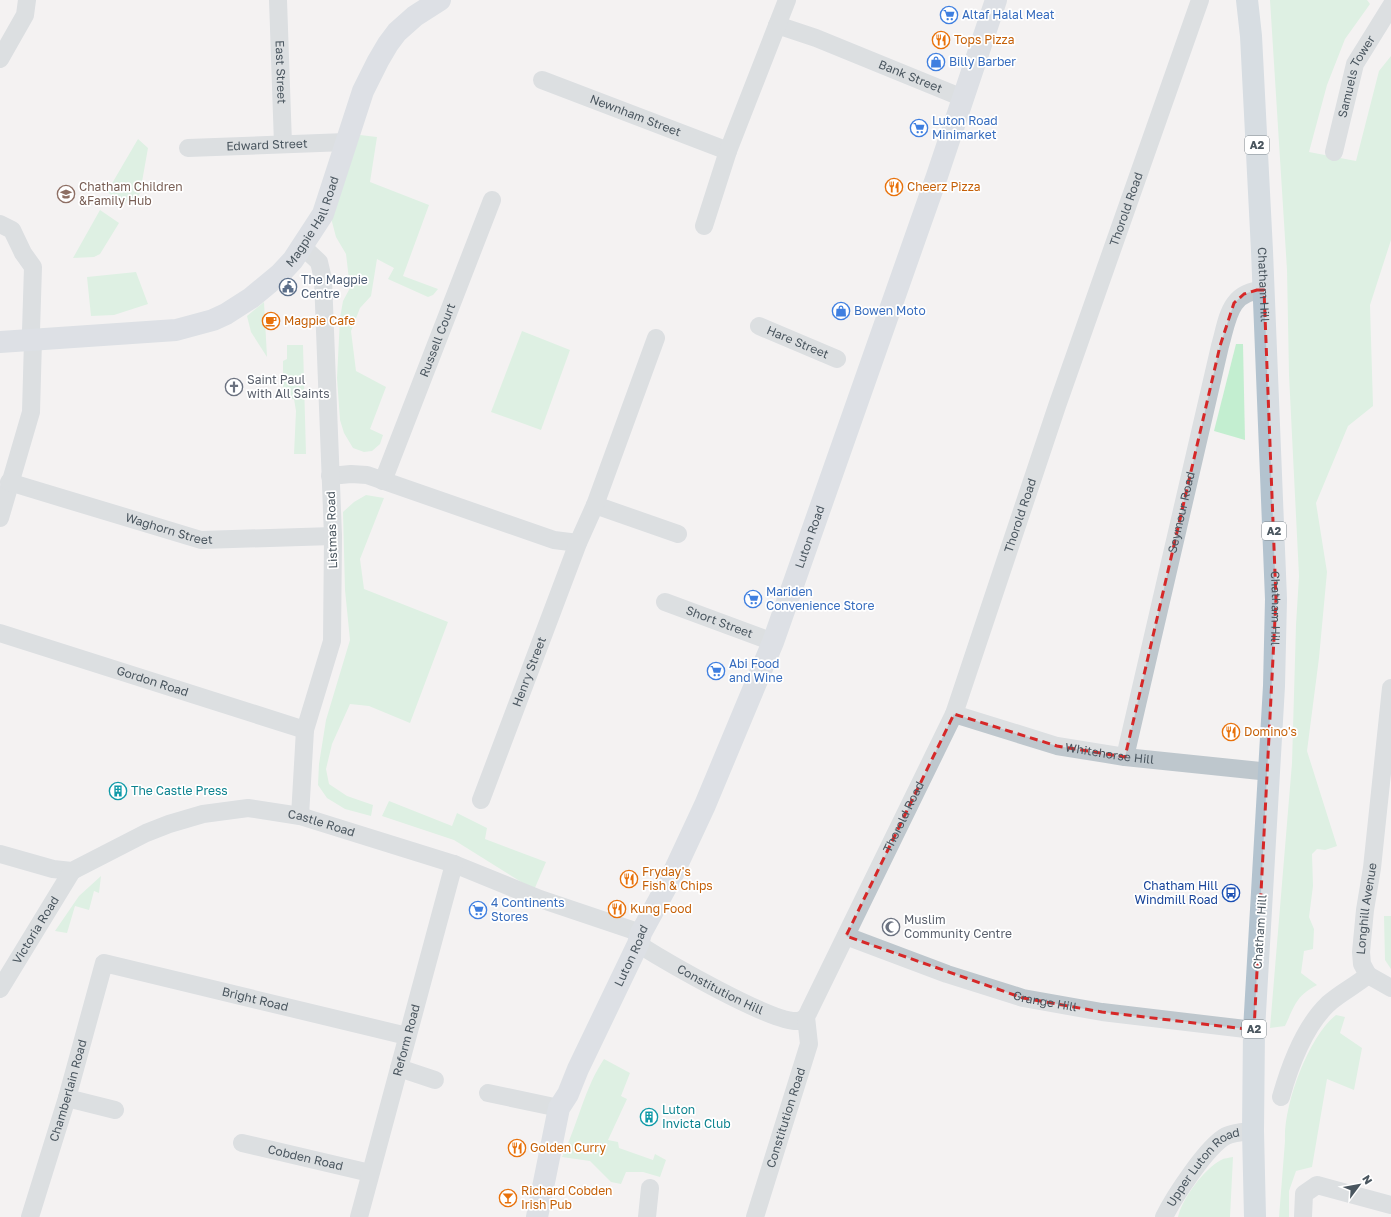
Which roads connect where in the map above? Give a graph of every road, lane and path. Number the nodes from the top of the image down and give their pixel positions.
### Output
1 (27, 0) edge
2 (278, 0) edge
3 (440, 0) edge
4 (787, 0) edge
5 (996, 0) edge
6 (1200, 0) edge
7 (1247, 0) edge
8 (1391, 6) edge
9 (778, 25) junction
10 (0, 59) edge
11 (542, 80) dead end
12 (964, 98) junction
13 (346, 142) junction
14 (283, 144) junction
15 (188, 148) dead end
16 (728, 151) junction
17 (1334, 152) dead end
18 (492, 200) dead end
19 (0, 224) edge
20 (704, 226) dead end
21 (303, 247) junction
22 (1264, 290) junction
23 (759, 326) dead end
24 (656, 338) dead end
25 (34, 340) junction
26 (0, 342) edge
27 (837, 359) dead end
28 (330, 476) junction
29 (383, 480) junction
30 (10, 482) junction
31 (595, 505) junction
32 (0, 518) edge
33 (678, 534) dead end
34 (333, 536) junction
35 (578, 544) junction
36 (665, 602) dead end
37 (0, 633) edge
38 (773, 642) junction
39 (1391, 688) edge
40 (954, 714) junction
41 (305, 730) junction
42 (1125, 757) junction
43 (1270, 772) junction
44 (481, 800) dead end
45 (300, 816) junction
46 (0, 854) edge
47 (454, 864) junction
48 (72, 870) junction
49 (846, 936) junction
50 (640, 938) junction
51 (104, 964) joint
52 (1368, 975) junction
53 (1391, 988) edge
54 (0, 989) edge
55 (806, 1017) junction
56 (1254, 1030) junction
57 (407, 1036) junction
58 (399, 1068) junction
59 (435, 1080) dead end
60 (488, 1093) dead end
61 (1281, 1097) dead end
62 (67, 1098) junction
63 (560, 1108) junction
64 (115, 1110) dead end
65 (1253, 1131) junction
66 (242, 1143) dead end
67 (370, 1173) junction
68 (650, 1188) dead end
69 (1391, 1205) edge
70 (30, 1217) edge
71 (359, 1217) edge
72 (537, 1217) edge
73 (646, 1217) edge
74 (755, 1217) edge
75 (1164, 1217) edge
76 (1255, 1217) edge
77 (1303, 1217) edge
78 (1388, 1217) edge

1 - 10 street
2 - 14 street, East Street
3 - 13 street, Magpie Hall Road
4 - 9 street
5 - 12 street, Luton Road
6 - 40 street, Thorold Road
7 - 22 main road, Chatham Hill / A2
8 - 17 street, Samuels Tower
9 - 12 street, Bank Street
9 - 16 street
11 - 16 street, Newnham Street
12 - 38 street, Luton Road
13 - 14 street, Edward Street
13 - 21 street, Magpie Hall Road
14 - 15 street, Edward Street
16 - 20 street
18 - 29 street, Russell Court
19 - 25 street
21 - 25 street, Magpie Hall Road
21 - 28 street, Listmas Road
22 - 42 street, Seymour Road
22 - 43 main road, Chatham Hill / A2
23 - 27 street, Hare Street
24 - 31 street, Henry Street
25 - 26 street, Magpie Hall Road
25 - 30 street
28 - 29 street
28 - 34 street, Listmas Road
29 - 35 street
30 - 32 street
30 - 34 street, Waghorn Street
31 - 33 street
31 - 35 street, Henry Street
34 - 41 street, Listmas Road
35 - 44 street, Henry Street
36 - 38 street, Short Street
37 - 41 street, Gordon Road
38 - 50 street, Luton Road
39 - 52 street, Longhill Avenue
40 - 42 street, Whitehorse Hill
40 - 49 street, Thorold Road
41 - 45 street, Listmas Road
42 - 43 street, Whitehorse Hill
43 - 56 main road, Chatham Hill / A2
45 - 47 street, Castle Road
45 - 48 street, Castle Road
46 - 48 street
47 - 50 street, Castle Road
47 - 57 street, Reform Road
48 - 54 street, Victoria Road
49 - 55 street, Thorold Road
49 - 56 street, Grange Hill
50 - 55 street, Constitution Hill
50 - 63 street, Luton Road
51 - 57 street, Bright Road
51 - 62 street, Chamberlain Road
52 - 53 street
52 - 61 street
55 - 74 street, Constitution Road
56 - 65 main road, Chatham Hill / A2
57 - 58 street, Reform Road
58 - 59 street
58 - 67 street, Reform Road
60 - 63 street
62 - 64 street
62 - 70 street, Chamberlain Road
63 - 72 street, Luton Road
65 - 75 street, Upper Luton Road
65 - 76 main road, Chatham Hill / A2
66 - 67 street, Cobden Road
67 - 71 street, Reform Road
68 - 73 street
69 - 77 street
69 - 78 street

